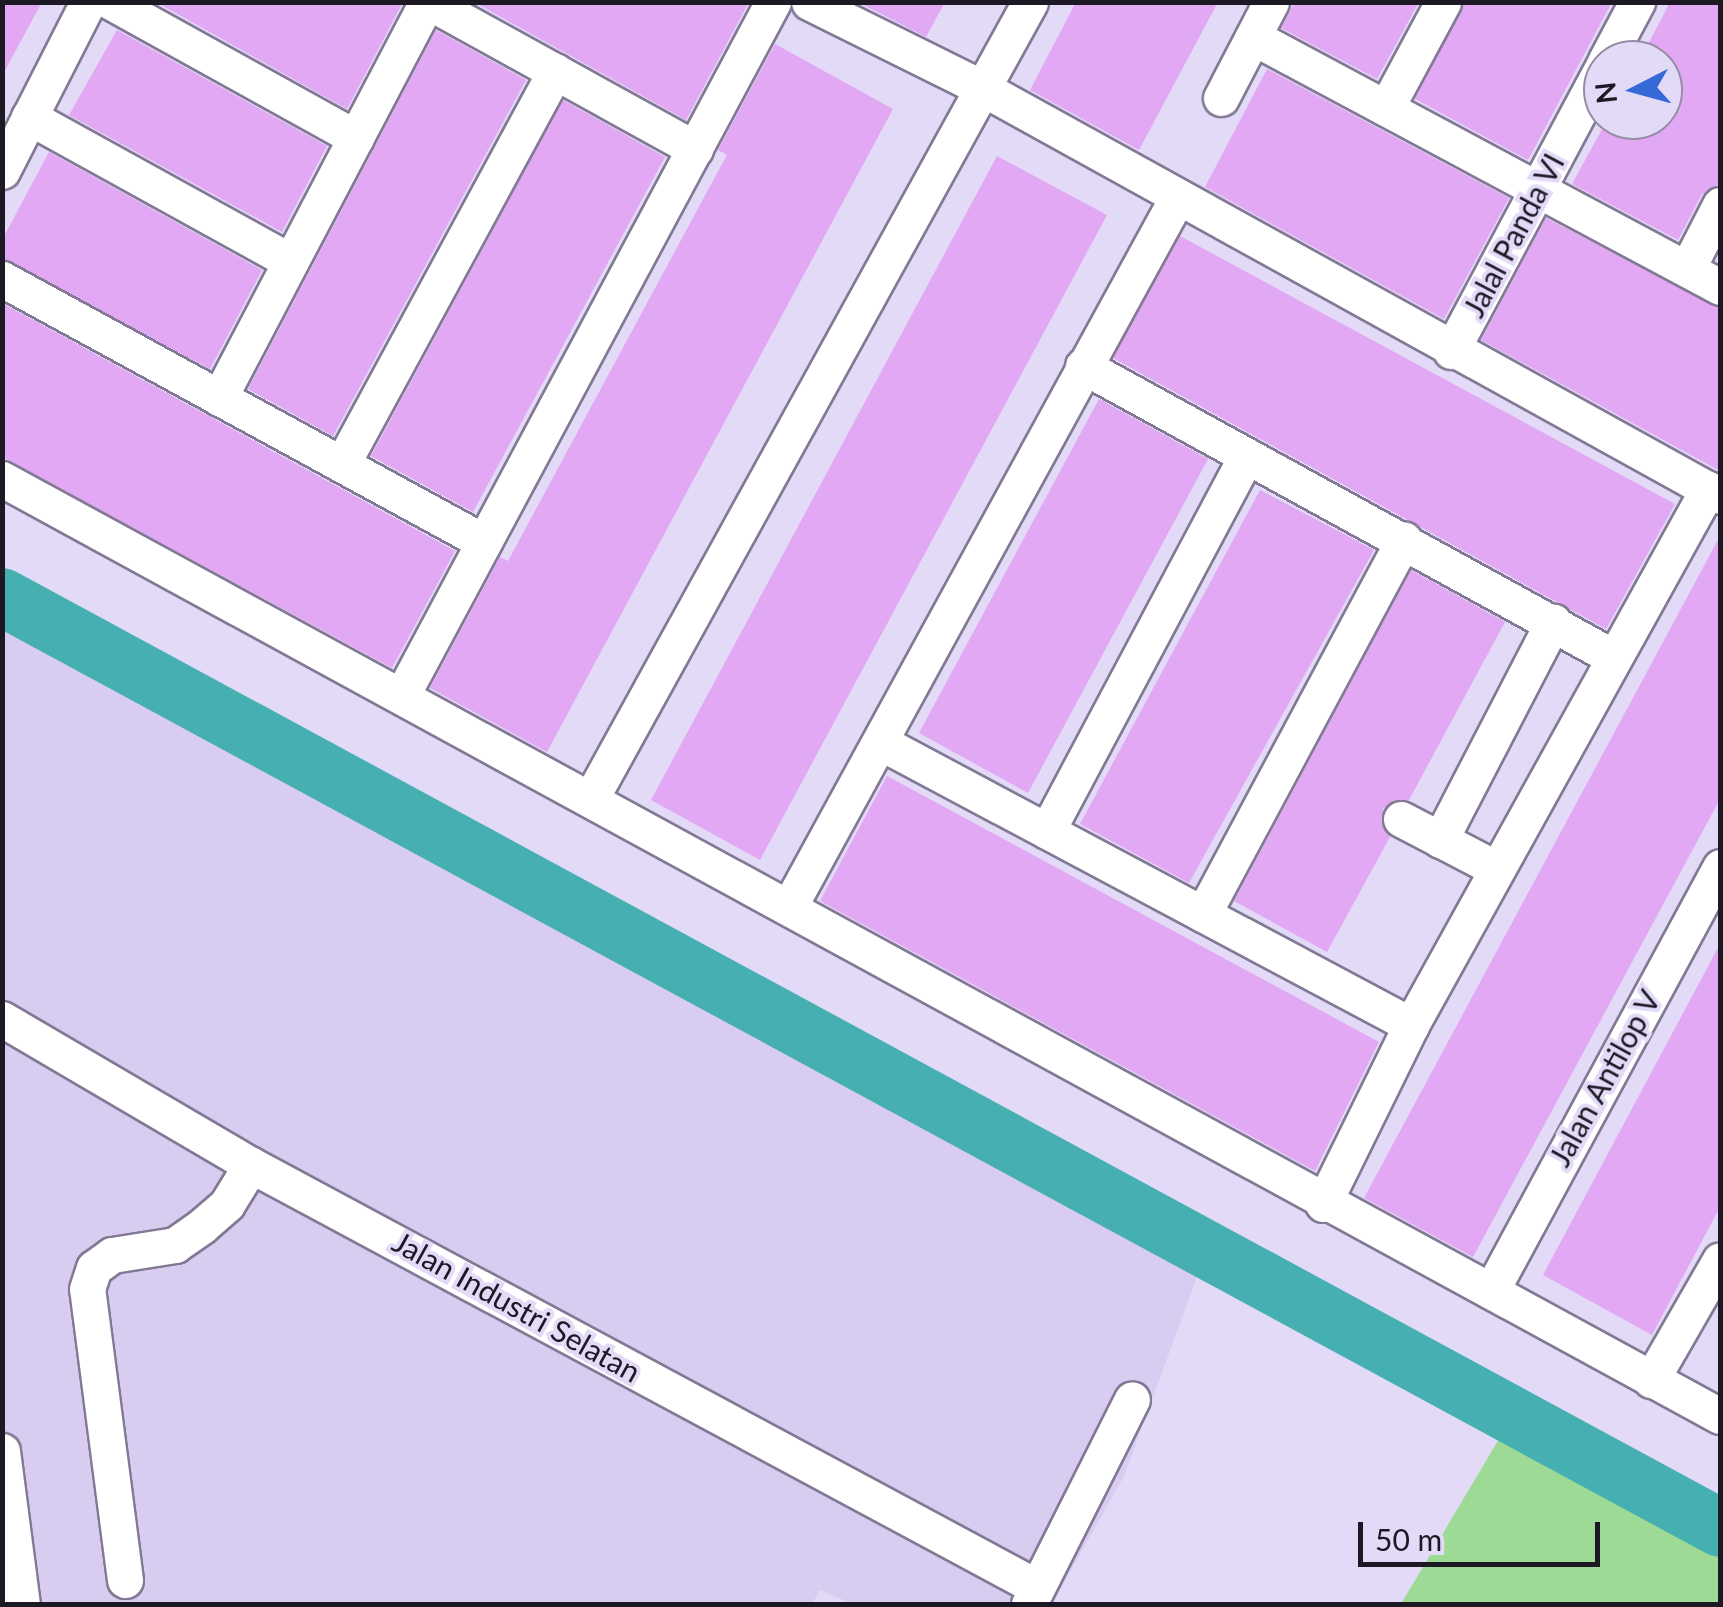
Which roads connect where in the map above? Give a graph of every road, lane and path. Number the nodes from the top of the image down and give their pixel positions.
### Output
1 (88, 2) edge
2 (111, 2) edge
3 (428, 2) edge
4 (773, 2) edge
5 (809, 2) edge
6 (1030, 2) edge
7 (1271, 2) edge
8 (1443, 2) edge
9 (1637, 2) edge
10 (1253, 37) junction
11 (1617, 40) edge
12 (555, 71) junction
13 (984, 90) junction
14 (1221, 98) dead end
15 (1583, 104) edge
16 (1386, 108) junction
17 (29, 118) junction
18 (356, 138) junction
19 (695, 148) junction
20 (2, 171) edge
21 (1537, 189) junction
22 (1176, 200) junction
23 (1720, 204) edge
24 (290, 261) junction
25 (1687, 269) junction
26 (2, 278) edge
27 (1720, 287) edge
28 (1451, 350) junction
29 (1083, 366) junction
30 (219, 398) junction
31 (1246, 456) junction
32 (342, 464) junction
33 (2, 479) edge
34 (1714, 493) edge
35 (1404, 539) junction
36 (484, 542) junction
37 (1553, 622) junction
38 (1613, 657) junction
39 (402, 695) junction
40 (880, 742) junction
41 (591, 798) junction
42 (1401, 820) dead end
43 (1047, 831) junction
44 (1440, 840) junction
45 (1720, 867) edge
46 (1498, 869) junction
47 (790, 905) junction
48 (1203, 914) junction
49 (2, 1019) edge
50 (1410, 1025) junction
51 (251, 1165) junction
52 (1323, 1204) junction
53 (1720, 1260) edge
54 (1491, 1291) junction
55 (1651, 1380) junction
56 (1132, 1399) dead end
57 (1720, 1416) edge
58 (2, 1451) edge
59 (125, 1580) dead end
60 (1032, 1595) edge
61 (22, 1604) edge

1 - 17 street
2 - 18 street
3 - 12 street
3 - 18 street
4 - 19 street
5 - 13 street
6 - 13 street
7 - 10 street
8 - 16 street
9 - 11 street, Jalal Panda VI
10 - 14 street
10 - 16 street
12 - 19 street
12 - 32 street
13 - 22 street
13 - 41 street
15 - 21 street, Jalal Panda VI
16 - 21 street
17 - 20 street
17 - 24 street
18 - 24 street
19 - 36 street
21 - 25 street
21 - 28 street, Jalal Panda VI
22 - 28 street
22 - 29 street
23 - 25 street
24 - 30 street
25 - 27 street
26 - 30 street
28 - 34 street
29 - 31 street
29 - 40 street
30 - 32 street
31 - 35 street
31 - 43 street
32 - 36 street
33 - 39 street
34 - 38 street
35 - 37 street
35 - 48 street
36 - 39 street
37 - 38 street
37 - 44 street
38 - 46 street
39 - 41 street
40 - 43 street
40 - 47 street
41 - 47 street
42 - 44 street
43 - 48 street
44 - 46 street
45 - 54 street, Jalan Antilop V
46 - 50 street
47 - 52 street
48 - 50 street
49 - 51 street, Jalan Industri Selatan
50 - 52 street
51 - 59 street
51 - 60 street, Jalan Industri Selatan
52 - 54 street
53 - 55 street
54 - 55 street
55 - 57 street
56 - 60 street
58 - 61 street

